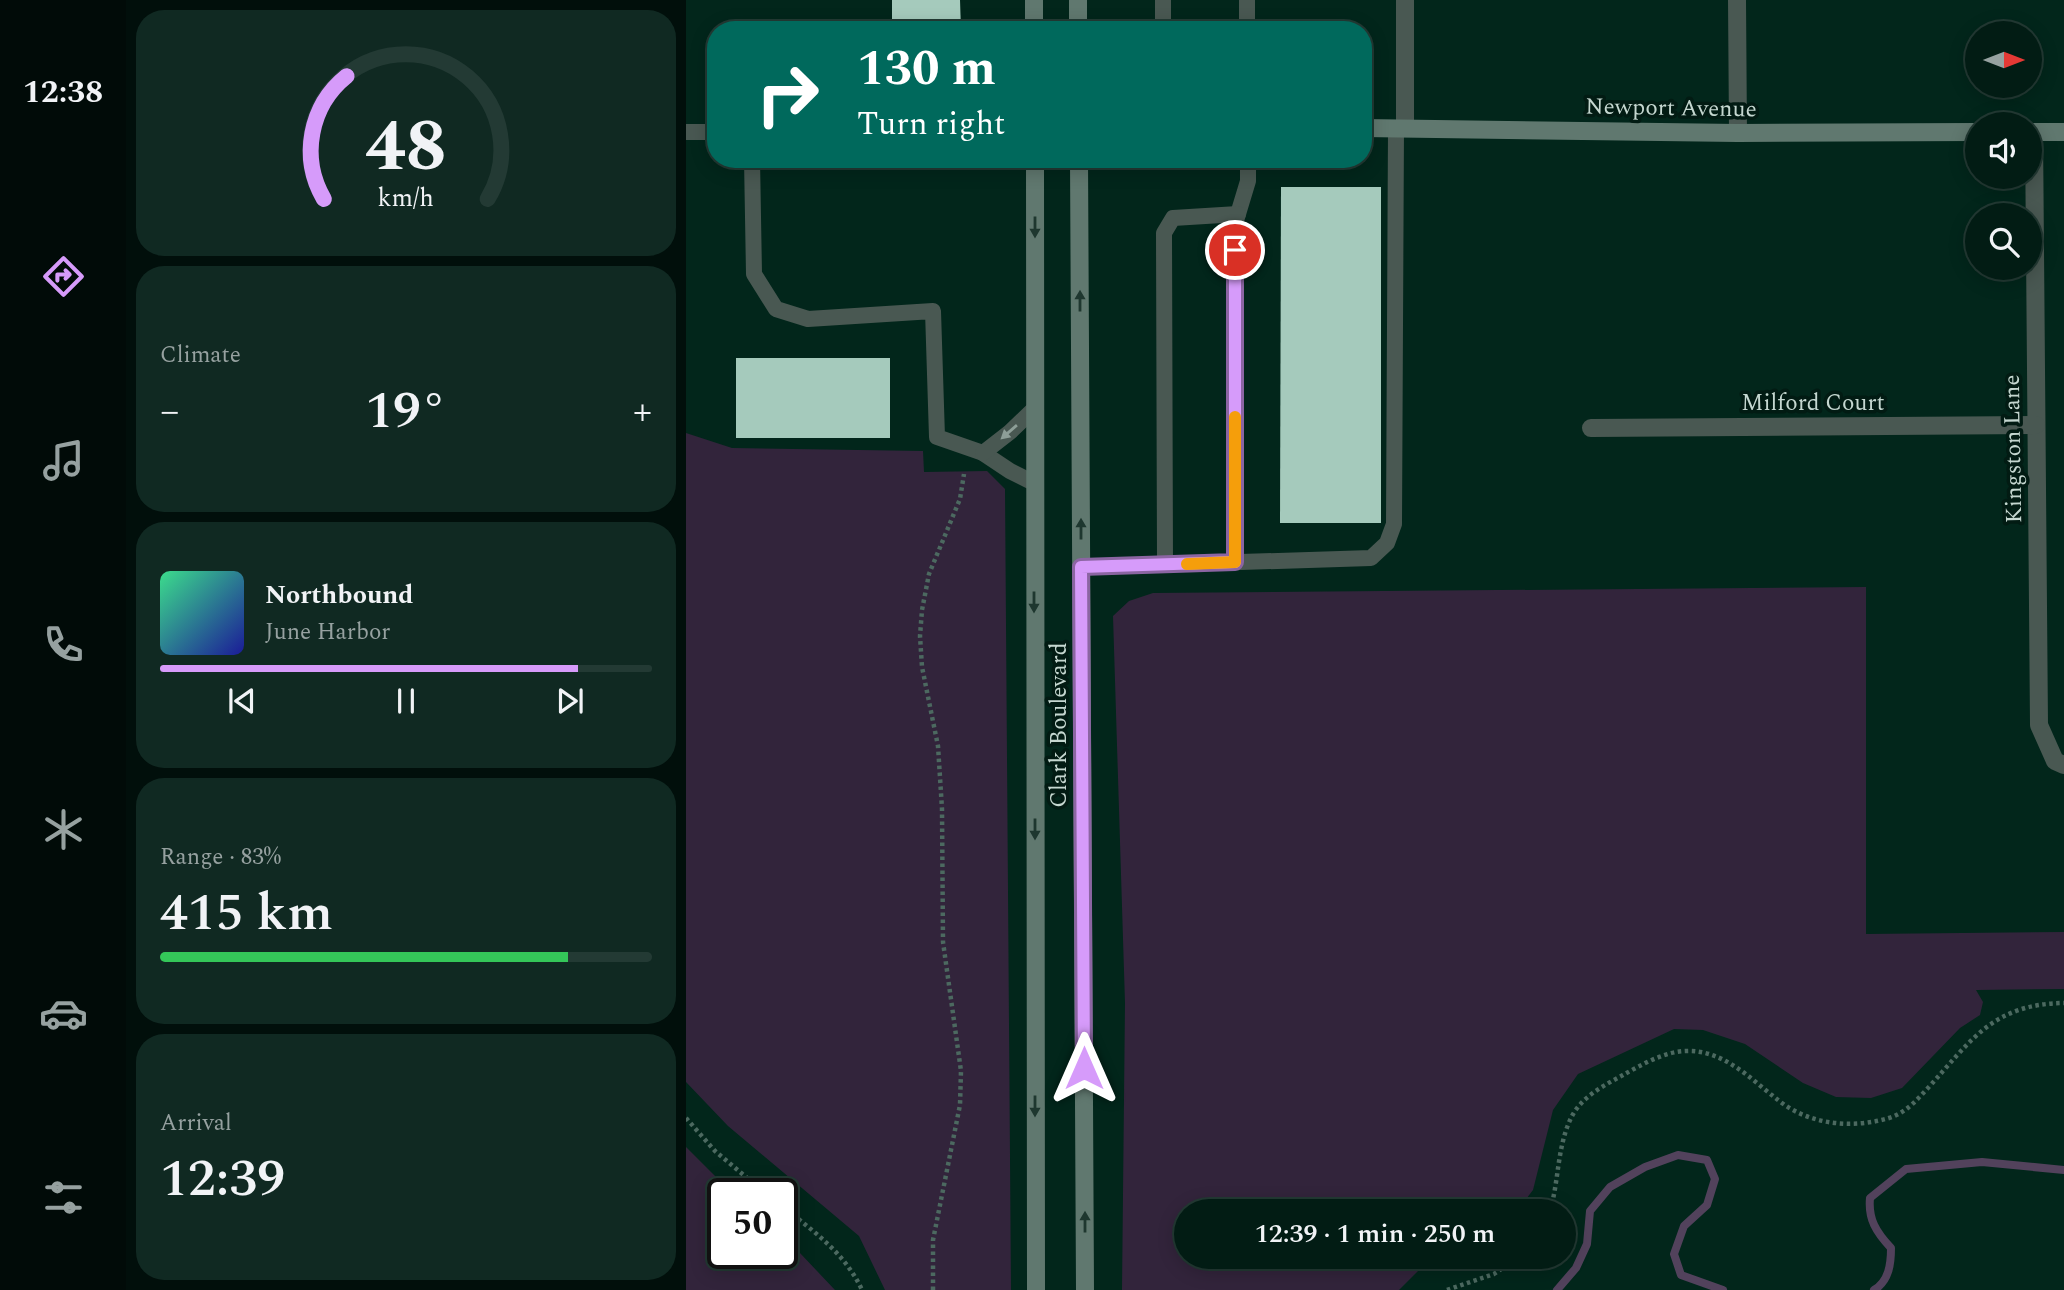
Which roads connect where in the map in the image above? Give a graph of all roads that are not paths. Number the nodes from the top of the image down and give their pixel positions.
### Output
1 (1034, 0) edge
2 (1078, 0) edge
3 (1163, 0) edge
4 (1247, 0) edge
5 (1405, 0) edge
6 (1737, 0) edge
7 (1034, 21) edge
8 (1078, 21) edge
9 (1163, 21) edge
10 (1247, 21) edge
11 (1372, 128) edge
12 (1400, 128) junction
13 (686, 132) edge
14 (707, 132) edge
15 (1965, 132) edge
16 (2042, 132) edge
17 (2064, 132) edge
18 (1738, 133) junction
19 (752, 168) edge
20 (1035, 168) edge
21 (1079, 168) edge
22 (1248, 168) edge
23 (2033, 189) edge
24 (1238, 214) junction
25 (1034, 409) junction
26 (2036, 425) junction
27 (1591, 428) dead end
28 (983, 453) junction
29 (1034, 483) junction
30 (1235, 562) junction
31 (1165, 565) junction
32 (1081, 567) junction
33 (2060, 763) edge
34 (1036, 1290) edge
35 (1086, 1290) edge

1 - 7 main road
2 - 8 main road
3 - 9 lane
4 - 10 lane
5 - 12 street
6 - 18 street
11 - 12 main road, Newport Avenue
12 - 18 main road, Newport Avenue
12 - 30 lane
13 - 14 lane
15 - 18 main road, Newport Avenue
16 - 17 main road
19 - 28 lane
20 -> 25 main road, Clark Boulevard
32 -> 21 main road, Clark Boulevard
22 - 24 lane
23 - 26 street, Kingston Lane
24 - 30 lane
24 - 31 lane
25 -> 28 lane
25 - 29 main road, Clark Boulevard
26 - 27 street, Milford Court
26 - 33 street, Kingston Lane
28 - 29 lane
29 -> 34 main road, Clark Boulevard
30 - 31 lane
31 - 32 lane
35 -> 32 main road, Clark Boulevard

